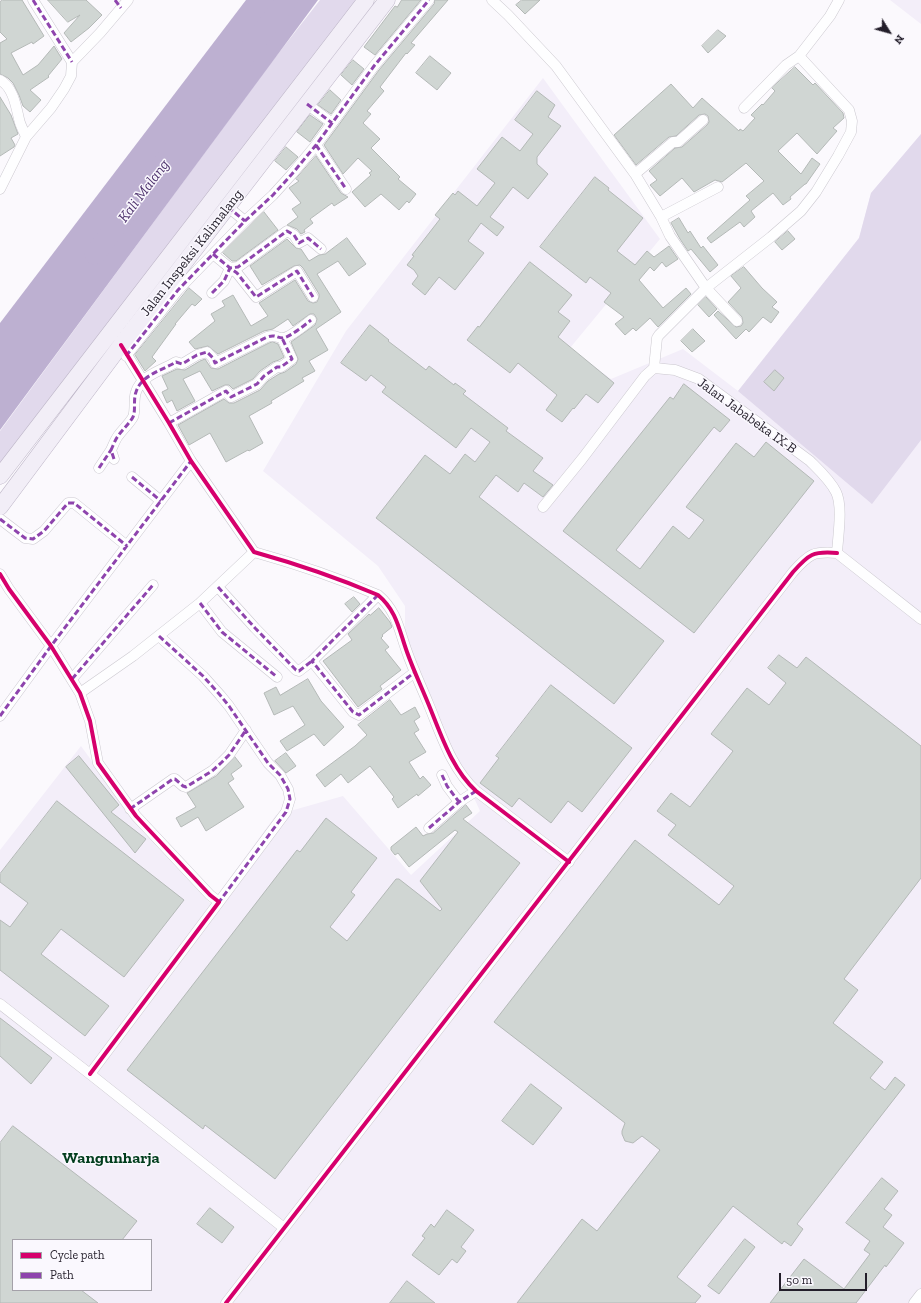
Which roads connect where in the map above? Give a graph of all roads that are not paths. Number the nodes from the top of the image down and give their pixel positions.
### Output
1 (33, 0) edge
2 (366, 0) edge
3 (387, 0) edge
4 (429, 0) edge
5 (492, 0) edge
6 (838, 0) edge
7 (121, 3) edge
8 (800, 56) junction
9 (72, 62) junction
10 (0, 80) edge
11 (307, 104) junction
12 (744, 108) dead end
13 (703, 120) dead end
14 (332, 124) junction
15 (26, 137) junction
16 (316, 145) junction
17 (635, 174) junction
18 (718, 187) dead end
19 (0, 189) edge
20 (346, 189) dead end
21 (228, 207) junction
22 (661, 217) junction
23 (245, 221) junction
24 (321, 249) dead end
25 (213, 254) junction
26 (230, 268) junction
27 (706, 288) junction
28 (212, 293) dead end
29 (313, 297) dead end
30 (311, 320) dead end
31 (737, 321) dead end
32 (282, 338) junction
33 (124, 351) junction
34 (654, 368) junction
35 (143, 381) junction
36 (170, 423) junction
37 (191, 461) junction
38 (99, 468) dead end
39 (0, 476) edge
40 (132, 477) dead end
41 (161, 501) junction
42 (0, 507) edge
43 (543, 508) dead end
44 (0, 520) edge
45 (127, 546) junction
46 (254, 552) junction
47 (837, 553) junction
48 (0, 574) edge
49 (153, 585) dead end
50 (218, 586) junction
51 (378, 596) junction
52 (200, 603) junction
53 (921, 619) edge
54 (159, 636) junction
55 (51, 646) junction
56 (312, 661) junction
57 (414, 672) junction
58 (277, 677) dead end
59 (72, 679) junction
60 (80, 693) junction
61 (0, 716) edge
62 (246, 730) junction
63 (442, 775) dead end
64 (476, 791) junction
65 (459, 802) junction
66 (130, 809) junction
67 (429, 828) dead end
68 (569, 862) junction
69 (219, 902) junction
70 (0, 1004) edge
71 (90, 1074) junction
72 (284, 1228) junction
73 (921, 1294) edge
74 (226, 1303) edge
75 (914, 1303) edge

1 - 9 street
2 - 39 main road, Jalan Inspeksi Kalimalang
3 - 11 main road, Jalan Inspeksi Kalimalang
4 - 14 street
5 - 17 street
6 - 8 street
7 - 9 street
8 - 12 street
8 - 27 street
9 - 15 street
10 - 15 street
11 - 14 street
11 - 21 main road, Jalan Inspeksi Kalimalang
13 - 17 street
14 - 16 street
15 - 19 street
16 - 20 street
16 - 23 street
17 - 22 street
18 - 22 street
21 - 23 street
21 - 33 main road, Jalan Inspeksi Kalimalang
22 - 27 street
23 - 25 street
24 - 26 street
25 - 26 street
25 - 33 street
26 - 28 street
26 - 29 street
27 - 31 street
27 - 34 street
30 - 32 street
32 - 35 street
32 - 36 street
33 - 35 street
33 - 42 main road, Jalan Inspeksi Kalimalang
34 - 43 street
34 - 47 street, Jalan Jababeka IX-B
35 - 36 street
35 - 38 street
36 - 37 street
37 - 41 street
37 - 46 street
40 - 41 street
41 - 45 street
44 - 45 street
45 - 55 street
46 - 50 street
46 - 51 street
47 - 53 street
47 - 68 street
48 - 55 street
49 - 59 street
50 - 52 street
50 - 56 street
51 - 56 street
51 - 57 street
52 - 54 street
52 - 58 street
54 - 60 street
54 - 62 street
55 - 59 street
55 - 61 street
56 - 57 street
57 - 64 street
59 - 60 street
60 - 66 street
62 - 66 street
62 - 69 street
63 - 65 street
64 - 65 street
64 - 68 street
65 - 67 street
66 - 69 street
68 - 72 street
69 - 71 street
70 - 71 street
71 - 72 street
72 - 74 street
73 - 75 street

